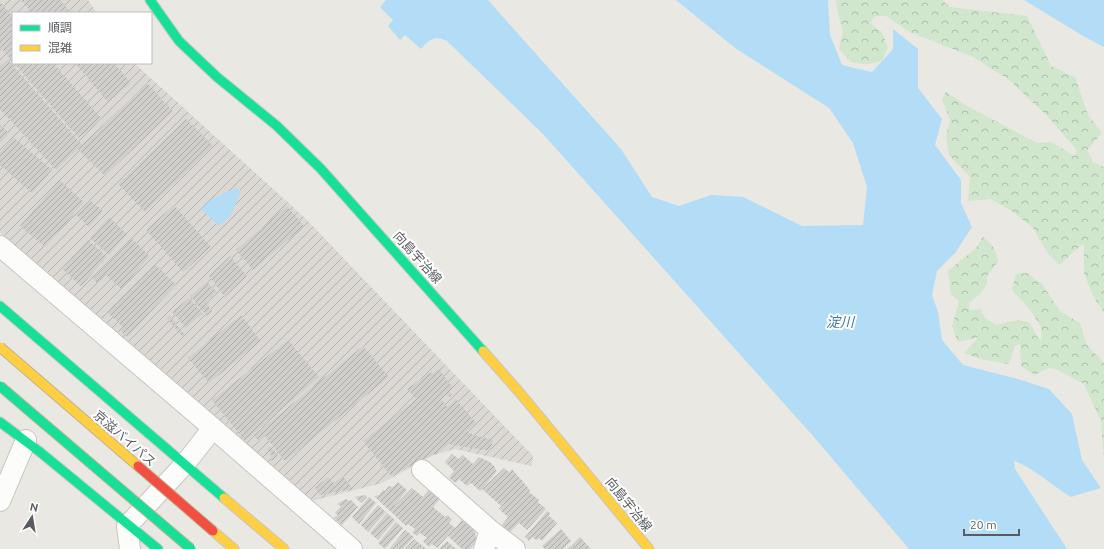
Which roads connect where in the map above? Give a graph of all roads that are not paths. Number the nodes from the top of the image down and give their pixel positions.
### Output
1 (150, 0) edge
2 (0, 246) edge
3 (0, 306) edge
4 (0, 347) edge
5 (0, 386) edge
6 (0, 422) edge
7 (213, 428) junction
8 (26, 440) junction
9 (184, 465) junction
10 (422, 470) dead end
11 (0, 501) edge
12 (127, 526) junction
13 (487, 540) edge
14 (130, 549) edge
15 (158, 549) edge
16 (191, 549) edge
17 (234, 549) edge
18 (284, 549) edge
19 (352, 549) edge
20 (515, 549) edge
21 (649, 549) edge

1 - 21 main road, 向島宇治線
2 - 7 street
3 - 9 main road
4 - 17 main road, 京滋バイパス, bridge
5 - 16 main road, bridge
6 - 8 main road
7 - 9 street
7 - 19 street
8 - 11 street
8 - 12 main road
9 - 12 street
9 - 18 main road
10 - 13 street
12 - 14 street
12 - 15 main road
13 - 20 street

